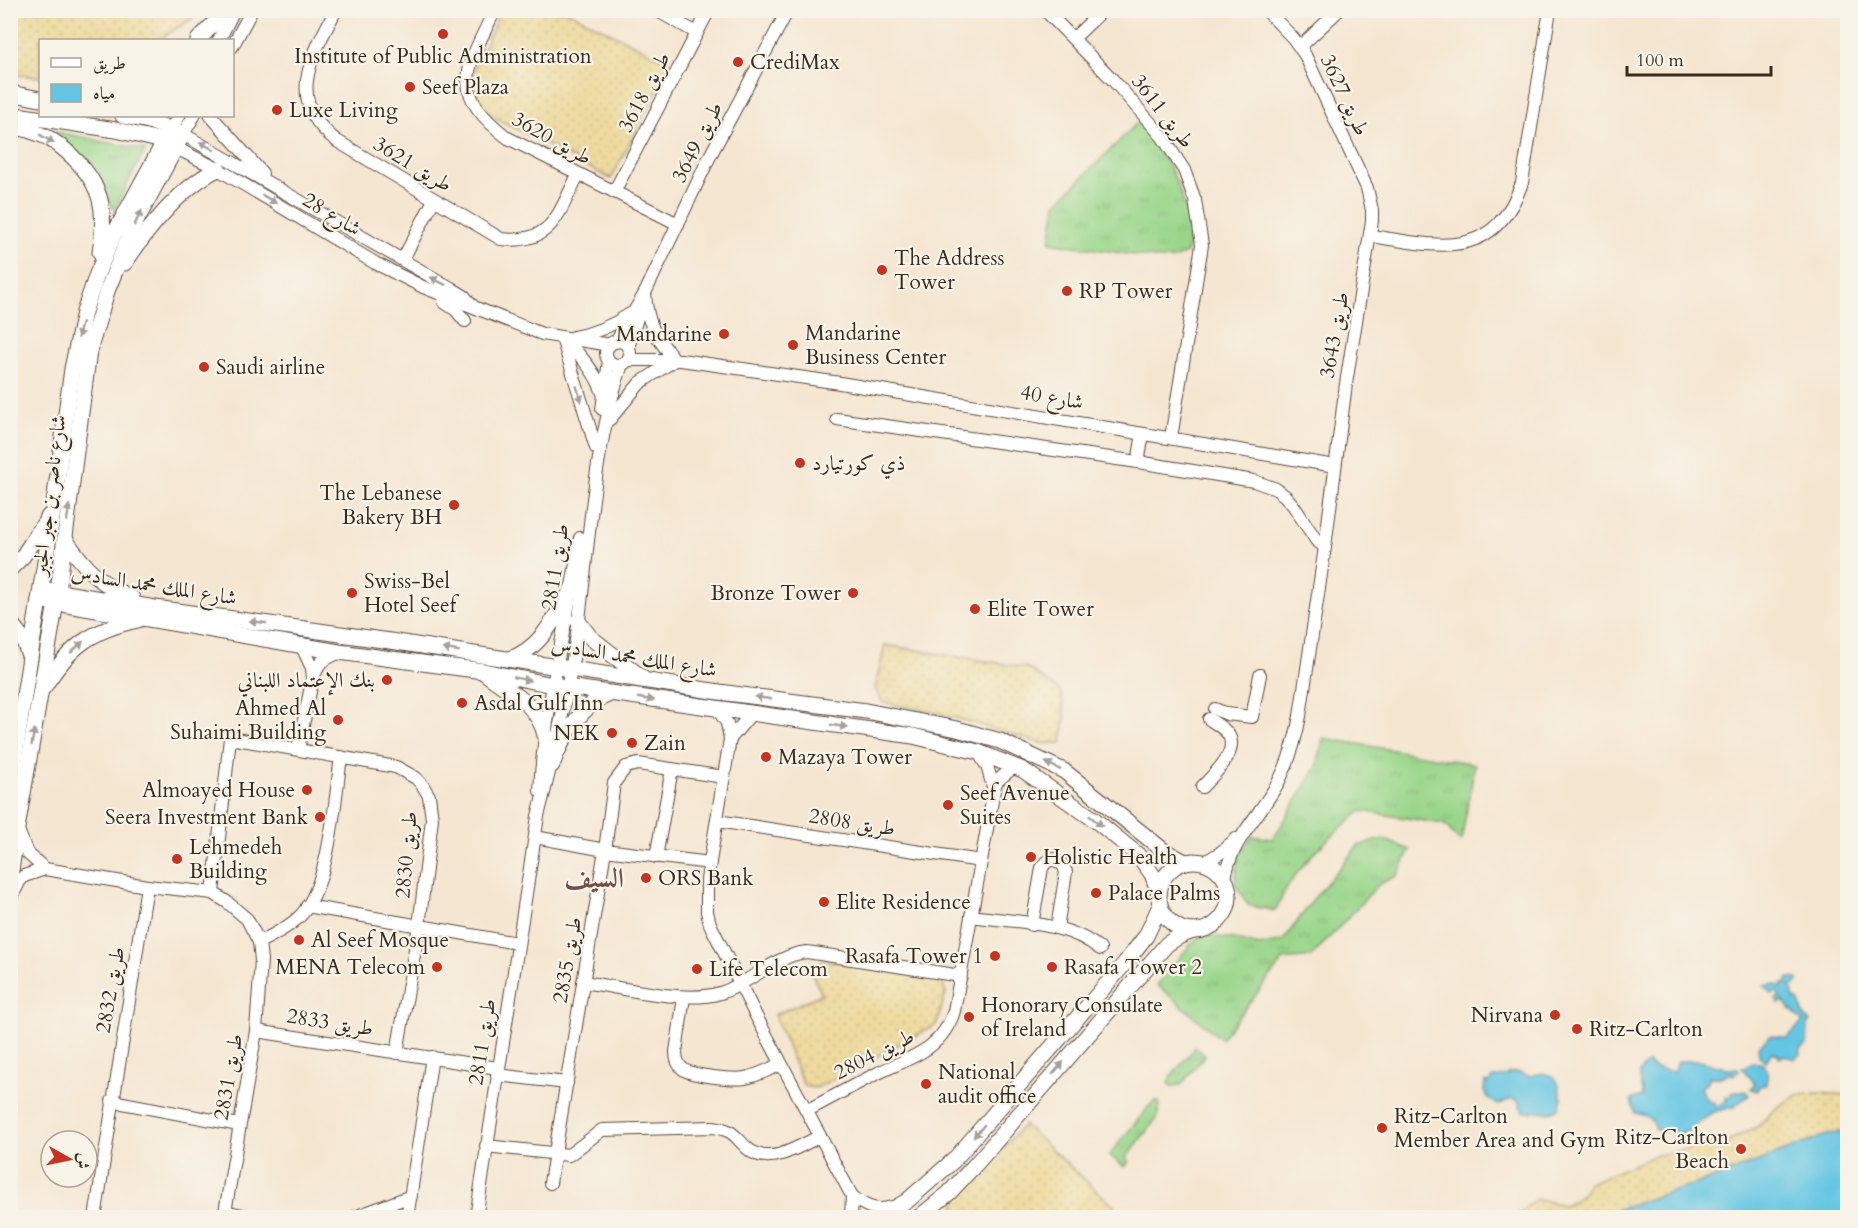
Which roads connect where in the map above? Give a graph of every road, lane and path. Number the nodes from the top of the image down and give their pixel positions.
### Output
1 (227, 10) edge
2 (234, 10) edge
3 (252, 10) edge
4 (336, 10) edge
5 (495, 10) edge
6 (656, 10) edge
7 (709, 10) edge
8 (788, 10) edge
9 (1045, 10) edge
10 (1103, 10) edge
11 (1266, 10) edge
12 (1339, 10) edge
13 (1550, 10) edge
14 (697, 33) junction
15 (1074, 38) junction
16 (199, 39) edge
17 (220, 39) edge
18 (234, 43) edge
19 (1300, 47) junction
20 (39, 90) edge
21 (10, 91) edge
22 (39, 99) edge
23 (10, 114) edge
24 (126, 117) edge
25 (193, 117) edge
26 (212, 117) edge
27 (10, 125) edge
28 (174, 133) edge
29 (219, 169) junction
30 (578, 175) junction
31 (271, 183) junction
32 (614, 192) junction
33 (434, 200) junction
34 (1372, 210) joint
35 (678, 224) junction
36 (417, 232) junction
37 (1371, 236) junction
38 (381, 249) junction
39 (403, 259) junction
40 (375, 262) junction
41 (97, 274) junction
42 (423, 287) junction
43 (107, 291) junction
44 (645, 292) junction
45 (472, 305) junction
46 (633, 312) junction
47 (465, 321) dead end
48 (565, 340) junction
49 (610, 351) junction
50 (627, 355) junction
51 (675, 359) junction
52 (604, 398) junction
53 (837, 419) dead end
54 (607, 423) junction
55 (1143, 434) junction
56 (1171, 438) junction
57 (596, 448) junction
58 (1138, 462) junction
59 (1335, 466) junction
60 (53, 511) junction
61 (65, 539) junction
62 (1325, 547) junction
63 (10, 569) edge
64 (573, 587) junction
65 (40, 595) junction
66 (57, 597) junction
67 (150, 613) junction
68 (578, 621) junction
69 (10, 622) edge
70 (301, 645) junction
71 (339, 652) junction
72 (30, 659) junction
73 (508, 659) junction
74 (563, 667) junction
75 (483, 671) junction
76 (1260, 675) dead end
77 (313, 677) junction
78 (644, 680) junction
79 (560, 686) junction
80 (40, 692) junction
81 (610, 694) junction
82 (718, 710) junction
83 (751, 714) junction
84 (545, 735) junction
85 (730, 739) junction
86 (298, 749) junction
87 (978, 752) junction
88 (341, 757) junction
89 (552, 765) junction
90 (1015, 766) junction
91 (672, 769) junction
92 (724, 777) junction
93 (10, 785) edge
94 (1202, 787) dead end
95 (994, 790) junction
96 (538, 816) junction
97 (1256, 818) junction
98 (717, 821) junction
99 (17, 828) junction
100 (535, 837) junction
101 (605, 850) junction
102 (656, 857) junction
103 (981, 861) junction
104 (1185, 861) junction
105 (1204, 862) junction
106 (710, 863) junction
107 (45, 869) junction
108 (10, 878) edge
109 (1225, 880) junction
110 (147, 886) junction
111 (213, 893) junction
112 (1159, 900) junction
113 (10, 901) edge
114 (307, 906) junction
115 (971, 916) junction
116 (1032, 925) junction
117 (418, 926) junction
118 (1057, 928) junction
119 (1193, 932) junction
120 (260, 942) junction
121 (517, 943) junction
122 (1100, 949) dead end
123 (961, 976) junction
124 (583, 982) junction
125 (741, 983) junction
126 (684, 997) junction
127 (256, 1031) junction
128 (397, 1053) junction
129 (432, 1058) junction
130 (781, 1064) junction
131 (497, 1071) junction
132 (567, 1083) junction
133 (112, 1101) junction
134 (808, 1110) junction
135 (240, 1125) junction
136 (820, 1136) junction
137 (486, 1146) junction
138 (555, 1155) junction
139 (550, 1183) dead end
140 (411, 1196) junction
141 (852, 1196) junction
142 (907, 1201) junction
143 (382, 1206) junction
144 (225, 1215) edge
145 (407, 1217) edge
146 (95, 1218) edge
147 (255, 1218) edge
148 (352, 1218) edge
149 (476, 1218) edge
150 (851, 1218) edge
151 (878, 1218) edge
152 (918, 1218) edge

1 - 16 main road
2 - 17 street
3 - 18 street
4 - 33 street, طريق 3621
5 - 30 street, طريق 3620
6 - 14 street
7 - 14 street, طريق 3618
8 - 35 street, طريق 3649
9 - 15 street, طريق 3611
10 - 15 street
11 - 19 street
12 - 19 street, طريق 3627
13 - 37 street
14 - 32 street, طريق 3618
15 - 56 street, طريق 3611
19 - 34 street, طريق 3627
20 - 21 main road
21 - 22 main road
23 - 28 main road
24 - 28 main road
25 - 28 street
26 - 31 street
27 -> 41 main road
28 - 29 street, شارع 28
31 -> 28 street, شارع 28
28 - 41 main road, شارع ناصر بن جبر الجبر
43 -> 28 main road, شارع ناصر بن جبر الجبر
29 -> 40 street, شارع 28
29 - 43 main road
30 - 32 street, طريق 3620
30 - 33 street, طريق 3621
31 - 38 street, شارع 28
32 - 35 street, طريق 3620
33 - 36 street
34 - 37 street, طريق 3643
35 - 44 street, طريق 3649
36 - 38 street
36 - 39 street
37 - 59 street, طريق 3643
38 - 39 street, شارع 28
39 - 40 street
45 -> 39 street, شارع 28
40 - 42 street, شارع 28
41 -> 60 main road, شارع ناصر بن جبر الجبر
42 - 45 street, شارع 28
42 - 47 street
61 -> 43 main road, شارع ناصر بن جبر الجبر
44 - 46 street, طريق 3649
44 - 50 street, طريق 3649
44 - 51 street
45 - 48 street, شارع 28
46 - 48 street
46 - 49 street, طريق 3649
48 - 49 street, شارع 28
48 - 52 street
48 -> 57 street
49 - 50 street
49 - 50 street
49 - 52 street, طريق 2811
50 - 51 street, شارع 40
50 - 54 street, طريق 2811
51 - 54 street
51 - 55 street, شارع 40
52 - 57 street, طريق 2811
53 - 58 street
54 - 68 street, طريق 2811
55 - 56 street, شارع 40
55 - 58 street
56 - 59 street, شارع 40
57 - 64 street, طريق 2811
58 - 62 street
59 - 62 street
60 - 63 main road
60 - 65 main road, شارع ناصر بن جبر الجبر
61 - 66 main road, شارع ناصر بن جبر الجبر
61 - 67 main road
62 - 97 street
64 - 73 main road
64 - 74 street, طريق 2811
65 - 66 main road, شارع الملك محمد السادس
65 - 72 main road, شارع ناصر بن جبر الجبر
66 - 67 main road, شارع الملك محمد السادس
66 - 80 main road, شارع ناصر بن جبر الجبر
67 - 70 main road, شارع الملك محمد السادس
73 -> 67 main road, شارع الملك محمد السادس
80 -> 67 main road
68 - 74 street, طريق 2811
68 - 78 main road
69 - 72 main road
70 - 71 main road, شارع الملك محمد السادس
70 - 77 street
71 - 75 main road, شارع الملك محمد السادس
71 - 77 street
72 - 93 main road, شارع ناصر بن جبر الجبر
73 - 74 main road, شارع الملك محمد السادس
74 - 78 main road, شارع الملك محمد السادس
74 - 79 street, طريق 2811
75 -> 79 main road, شارع الملك محمد السادس
75 - 84 main road
76 - 94 street
77 - 86 street
104 -> 78 main road, شارع الملك محمد السادس
79 - 81 main road, شارع الملك محمد السادس
79 - 84 street, طريق 2811
79 - 89 street, طريق 2811
99 -> 80 main road, شارع ناصر بن جبر الجبر
81 -> 82 main road, شارع الملك محمد السادس
81 - 89 main road
82 - 83 main road, شارع الملك محمد السادس
82 - 85 street
83 - 85 street
83 -> 87 main road, شارع الملك محمد السادس
84 - 96 street, طريق 2811
85 - 92 street
86 - 88 street, طريق 2830
86 - 111 street, طريق 2830
87 - 90 main road, شارع الملك محمد السادس
87 - 95 street
88 - 114 street
88 - 117 street, طريق 2830
89 - 96 street, طريق 2811
90 - 95 street
90 -> 112 main road, شارع الملك محمد السادس
91 - 92 street, طريق 2835
91 - 101 street, طريق 2835
91 - 102 street
92 - 98 street
95 - 103 street, طريق 2804
96 - 100 street, طريق 2811
97 - 105 street
97 - 109 street
98 - 103 street, طريق 2808
98 - 106 street
99 - 107 street
99 - 108 main road, شارع ناصر بن جبر الجبر
100 - 101 street
100 - 121 street, طريق 2811
101 - 102 street
101 - 124 street, طريق 2835
102 - 106 street
103 - 115 street, طريق 2804
104 - 105 main road
104 - 112 main road
105 - 109 main road
106 - 125 street
107 - 110 street
107 - 113 street
109 - 119 main road
110 - 111 street
110 - 133 street, طريق 2832
111 - 120 street
112 - 119 main road
112 -> 142 main road
114 - 117 street
114 - 120 street
115 - 116 street
115 - 123 street, طريق 2804
116 - 118 street
116 - 118 street
117 - 121 street, طريق 2830
117 - 128 street, طريق 2833
118 - 122 street
152 -> 119 main road
120 - 127 street, طريق 2831
121 - 131 street, طريق 2811
123 - 125 street
123 - 134 street, طريق 2804
124 - 126 street
124 - 132 street, طريق 2835
125 - 126 street
125 - 130 street
126 - 130 street
127 - 128 street, طريق 2833
127 - 135 street, طريق 2831
128 - 129 street, طريق 2833
129 - 131 street, طريق 2833
129 - 140 street
130 - 134 street
131 - 132 street, طريق 2833
131 - 137 street, طريق 2811
132 - 138 street, طريق 2835
133 - 135 street
133 - 146 street, طريق 2832
134 - 136 street
135 - 144 street, طريق 2831
136 - 138 street
136 - 141 street
137 - 138 street
137 - 149 street, طريق 2811
138 - 139 street, طريق 2835
140 - 143 street
140 - 145 street
141 - 142 street
141 - 150 street
142 - 151 main road
143 - 145 street
143 - 148 street
144 - 147 street

